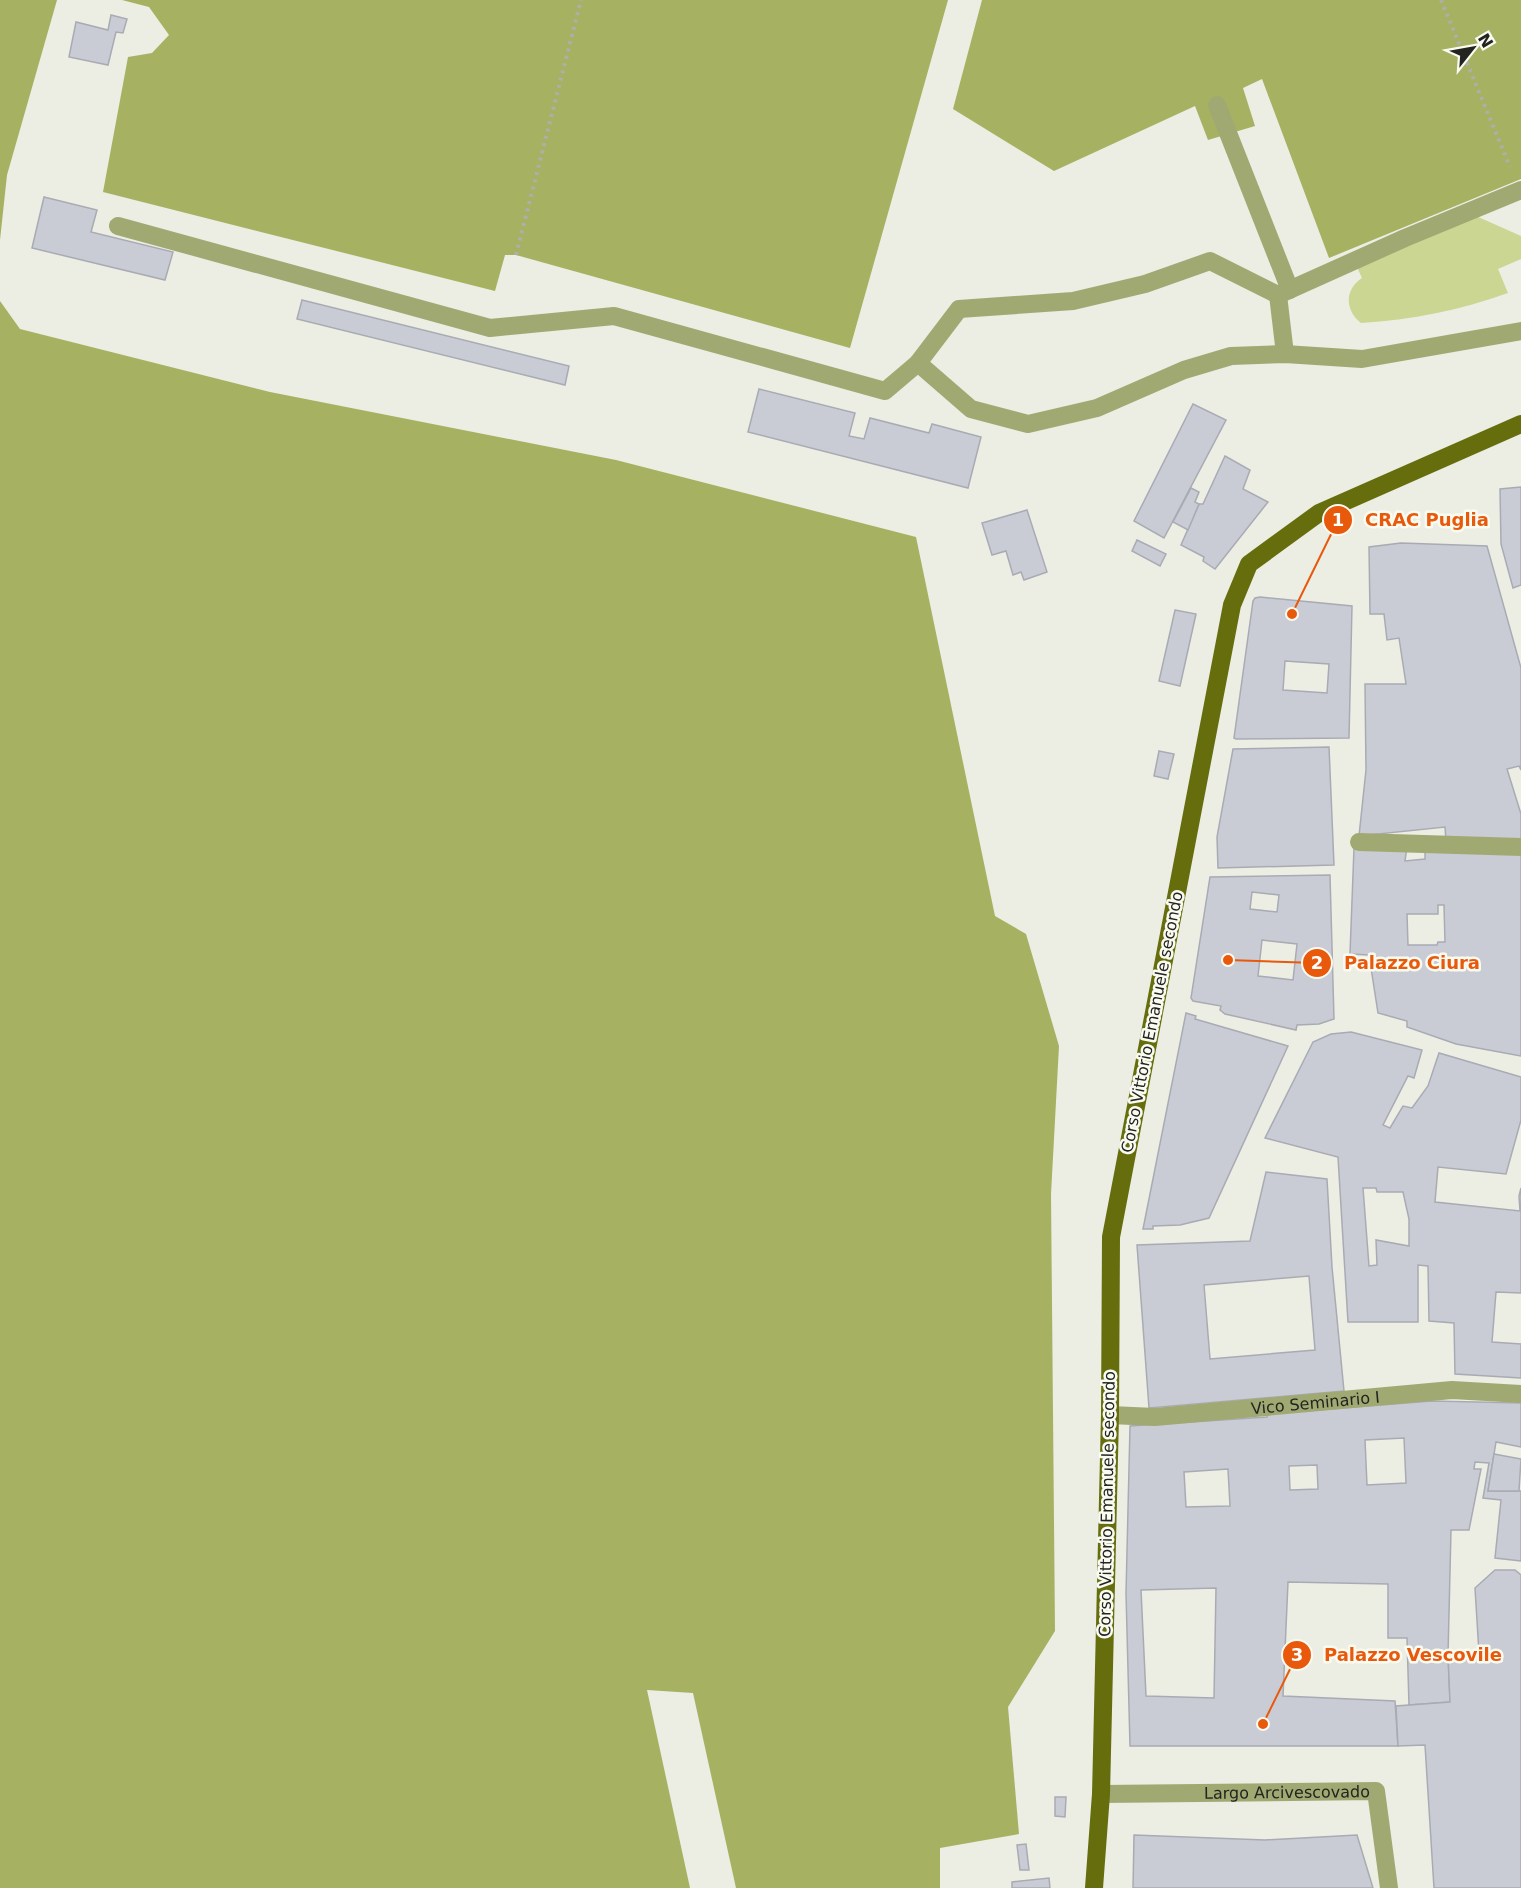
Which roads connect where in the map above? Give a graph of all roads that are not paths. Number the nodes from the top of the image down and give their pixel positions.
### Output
1 (1217, 105) dead end
2 (1517, 183) edge
3 (118, 226) dead end
4 (1284, 293) junction
5 (1521, 331) edge
6 (1285, 354) junction
7 (918, 363) junction
8 (1521, 424) edge
9 (1359, 842) dead end
10 (1521, 847) edge
11 (1521, 1394) edge
12 (1110, 1415) junction
13 (1101, 1794) junction
14 (1094, 1888) edge
15 (1389, 1888) edge

1 - 4 street
2 - 4 street
3 - 7 street
4 - 6 street
4 - 7 street
5 - 6 street
6 - 7 street
8 - 12 main road, Corso Vittorio Emanuele secondo
9 - 10 street
11 - 12 street, Vico Seminario I
12 - 13 main road, Corso Vittorio Emanuele secondo
13 - 14 main road, Corso Vittorio Emanuele secondo
13 - 15 street, Largo Arcivescovado

